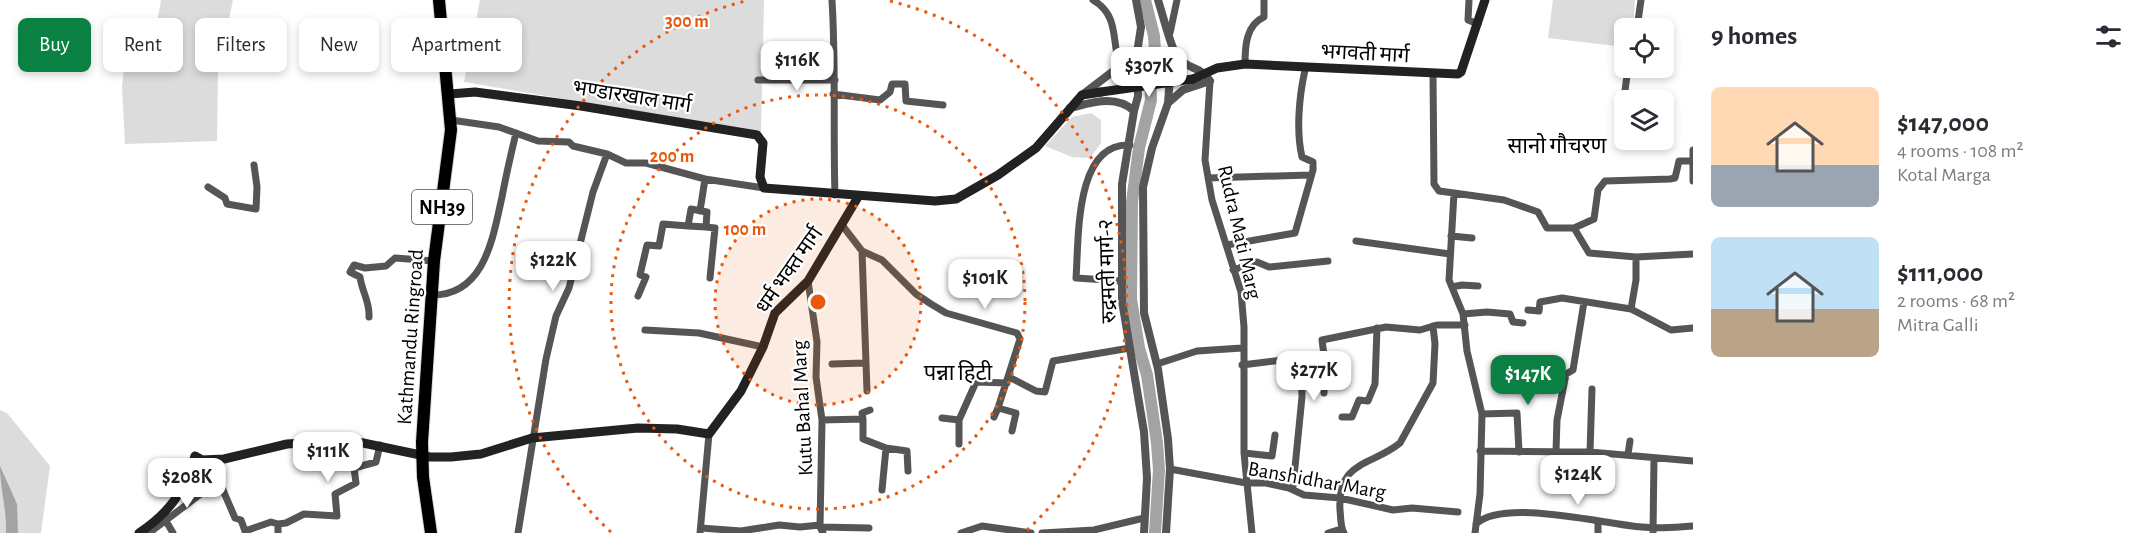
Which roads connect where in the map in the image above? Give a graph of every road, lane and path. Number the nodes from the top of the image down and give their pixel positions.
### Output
1 (440, 0) edge
2 (832, 0) edge
3 (1093, 0) edge
4 (1136, 0) edge
5 (1158, 0) edge
6 (1177, 0) edge
7 (1264, 0) edge
8 (1468, 0) edge
9 (1485, 0) edge
10 (1641, 0) edge
11 (1638, 18) edge
12 (1478, 24) junction
13 (1170, 33) junction
14 (1172, 50) junction
15 (1137, 53) junction
16 (1245, 64) junction
17 (1120, 66) junction
18 (1302, 67) junction
19 (1433, 74) junction
20 (1208, 77) junction
21 (758, 80) dead end
22 (835, 80) junction
23 (450, 93) junction
24 (833, 94) junction
25 (1082, 95) junction
26 (1168, 103) junction
27 (942, 105) dead end
28 (1070, 108) junction
29 (1134, 111) junction
30 (451, 120) junction
31 (516, 133) junction
32 (1130, 145) junction
33 (1693, 150) edge
34 (607, 154) junction
35 (1692, 160) edge
36 (254, 165) dead end
37 (1310, 175) junction
38 (1208, 178) junction
39 (1675, 178) junction
40 (705, 179) junction
41 (1692, 180) edge
42 (763, 186) junction
43 (208, 187) dead end
44 (1454, 193) junction
45 (835, 195) junction
46 (858, 197) junction
47 (700, 211) junction
48 (842, 225) junction
49 (688, 226) junction
50 (706, 227) junction
51 (1574, 228) junction
52 (1451, 236) junction
53 (1472, 238) dead end
54 (1356, 241) dead end
55 (1227, 245) junction
56 (862, 250) junction
57 (1450, 254) junction
58 (1693, 254) edge
59 (1636, 257) junction
60 (434, 261) junction
61 (1328, 261) dead end
62 (1233, 270) junction
63 (710, 278) dead end
64 (808, 281) junction
65 (1122, 281) junction
66 (1478, 286) dead end
67 (1452, 287) junction
68 (431, 295) junction
69 (638, 296) dead end
70 (1584, 302) junction
71 (1631, 309) junction
72 (1528, 310) dead end
73 (1463, 314) junction
74 (369, 317) dead end
75 (1523, 323) dead end
76 (1465, 325) junction
77 (1433, 326) junction
78 (1377, 328) junction
79 (1693, 328) edge
80 (645, 330) dead end
81 (763, 347) junction
82 (1130, 348) junction
83 (1242, 348) junction
84 (1324, 355) junction
85 (1301, 358) junction
86 (865, 363) junction
87 (832, 364) dead end
88 (1157, 364) junction
89 (1242, 364) junction
90 (1008, 380) junction
91 (1592, 389) dead end
92 (867, 391) dead end
93 (1324, 393) dead end
94 (998, 408) junction
95 (870, 410) dead end
96 (1482, 414) junction
97 (994, 417) dead end
98 (1342, 417) dead end
99 (942, 418) dead end
100 (863, 419) junction
101 (822, 420) junction
102 (959, 420) junction
103 (1012, 431) dead end
104 (709, 434) junction
105 (1275, 435) dead end
106 (532, 438) junction
107 (1630, 441) dead end
108 (959, 444) dead end
109 (380, 445) junction
110 (886, 448) junction
111 (1480, 451) junction
112 (1556, 451) junction
113 (422, 452) junction
114 (1519, 452) junction
115 (1590, 452) junction
116 (1244, 453) junction
117 (1628, 454) junction
118 (195, 456) junction
119 (1654, 458) junction
120 (210, 460) junction
121 (1693, 461) edge
122 (1170, 470) junction
123 (908, 471) dead end
124 (216, 477) junction
125 (1246, 483) junction
126 (1289, 488) junction
127 (882, 490) dead end
128 (1340, 498) junction
129 (1458, 512) dead end
130 (1144, 518) junction
131 (166, 521) junction
132 (1598, 521) junction
133 (278, 524) junction
134 (1476, 524) junction
135 (1693, 526) edge
136 (821, 528) edge
137 (869, 528) dead end
138 (701, 530) edge
139 (1654, 530) edge
140 (1673, 530) edge
141 (1343, 531) edge
142 (244, 532) edge
143 (139, 533) edge
144 (149, 533) edge
145 (173, 533) edge
146 (278, 533) edge
147 (431, 533) edge
148 (518, 533) edge
149 (961, 533) edge
150 (1031, 533) edge
151 (1042, 533) edge
152 (1144, 533) edge
153 (1166, 533) edge
154 (1252, 533) edge
155 (1328, 533) edge
156 (1475, 533) edge
157 (1598, 533) edge

1 - 23 highway, Kathmandu Ringroad / NH39
2 - 22 street
3 - 17 street
4 - 15 street, रुद्रमती मार्ग-२
5 - 13 street
6 - 13 street
7 - 16 street
8 - 12 street
9 - 12 main road, भगवती मार्ग
10 - 11 street
12 - 19 main road, भगवती मार्ग
13 - 14 street
14 - 20 street
14 - 26 street
15 - 17 street
15 - 29 street, रुद्रमती मार्ग-२
16 - 18 main road, भगवती मार्ग
16 - 20 main road, भगवती मार्ग
17 - 25 street
18 - 19 main road, भगवती मार्ग
18 - 37 street
19 - 44 street
20 - 25 main road, भगवती मार्ग, bridge
20 - 26 street
20 - 38 street, Rudra Mati Marg
21 - 22 street
22 - 24 street
23 - 30 highway, Kathmandu Ringroad / NH39
23 - 42 main road, भण्डारखाल मार्ग
24 - 27 street
24 - 45 street
25 - 28 main road
26 - 88 street
28 - 29 street
28 - 46 main road
29 - 32 street, रुद्रमती मार्ग-२
30 - 31 street
30 - 60 highway, Kathmandu Ringroad / NH39
31 - 34 street
31 - 68 street
32 - 65 street, रुद्रमती मार्ग-२
32 - 65 street
33 - 35 street
34 - 40 street
34 - 106 street
35 - 39 street
35 - 41 street
36 - 43 street
37 - 38 street
37 - 55 street
38 - 55 street, Rudra Mati Marg
39 - 41 street
39 - 51 street
40 - 42 street
40 - 47 street
42 - 45 main road
44 - 51 street
44 - 52 street
45 - 46 main road
46 - 48 main road, धर्म भक्त मार्ग
47 - 49 street
47 - 50 street
48 - 56 street
48 - 64 main road, धर्म भक्त मार्ग
49 - 50 street
49 - 69 street
50 - 63 street
51 - 59 street
52 - 53 street
52 - 57 street
54 - 57 street
55 - 62 street, Rudra Mati Marg
56 - 86 street
56 - 90 street
57 - 67 street
58 - 59 street
59 - 71 street
60 - 68 highway, Kathmandu Ringroad / NH39
60 - 74 street
61 - 62 street
62 - 83 street, Rudra Mati Marg
64 - 81 main road, धर्म भक्त मार्ग
64 - 101 street, Kutu Bahal Marg
65 - 82 street, रुद्रमती मार्ग-२
66 - 67 street
67 - 73 street
68 - 113 highway, Kathmandu Ringroad / NH39
70 - 71 street
70 - 72 street
70 - 112 street
71 - 79 street
73 - 75 street
73 - 76 street
76 - 77 street
76 - 96 street
77 - 78 street
77 - 128 street
78 - 84 street
78 - 98 street
80 - 81 street
81 - 104 main road, धर्म भक्त मार्ग
82 - 90 street
82 - 130 street, रुद्रमती मार्ग-२
83 - 88 street
83 - 89 street, Rudra Mati Marg
84 - 85 street
84 - 93 street
85 - 89 street
85 - 126 street
86 - 87 street
86 - 92 street
88 - 122 street
89 - 116 street, Rudra Mati Marg
90 - 94 street
90 - 102 street
91 - 115 street
94 - 97 street
94 - 103 street
95 - 100 street
96 - 111 street
96 - 114 street
99 - 102 street
100 - 101 street
100 - 110 street
101 - 136 street, Kutu Bahal Marg
102 - 108 street
104 - 106 main road
104 - 138 street
105 - 116 street
106 - 113 main road
106 - 148 street
107 - 117 street
109 - 113 main road
109 - 120 main road
109 - 133 street
110 - 123 street
110 - 127 street
111 - 114 street
111 - 134 street
112 - 114 street
112 - 115 street
113 - 118 main road
113 - 147 highway, Kathmandu Ringroad / NH39
115 - 117 street
116 - 125 street, Rudra Mati Marg
117 - 119 street
118 - 120 main road
118 - 143 main road
119 - 121 street
119 - 139 street
120 - 124 street
122 - 125 street, Banshidhar Marg
122 - 153 street
124 - 131 street
124 - 142 street
125 - 126 street, Banshidhar Marg
125 - 154 street, Rudra Mati Marg
126 - 128 street, Banshidhar Marg
128 - 129 street, Banshidhar Marg
128 - 141 street
130 - 151 street
130 - 152 street, रुद्रमती मार्ग-२
131 - 144 street
131 - 145 street
132 - 134 street
132 - 139 street
132 - 157 street
133 - 142 street
133 - 146 street
134 - 156 street
135 - 140 street
136 - 137 street
136 - 138 street
139 - 140 street
141 - 155 street
149 - 150 street

